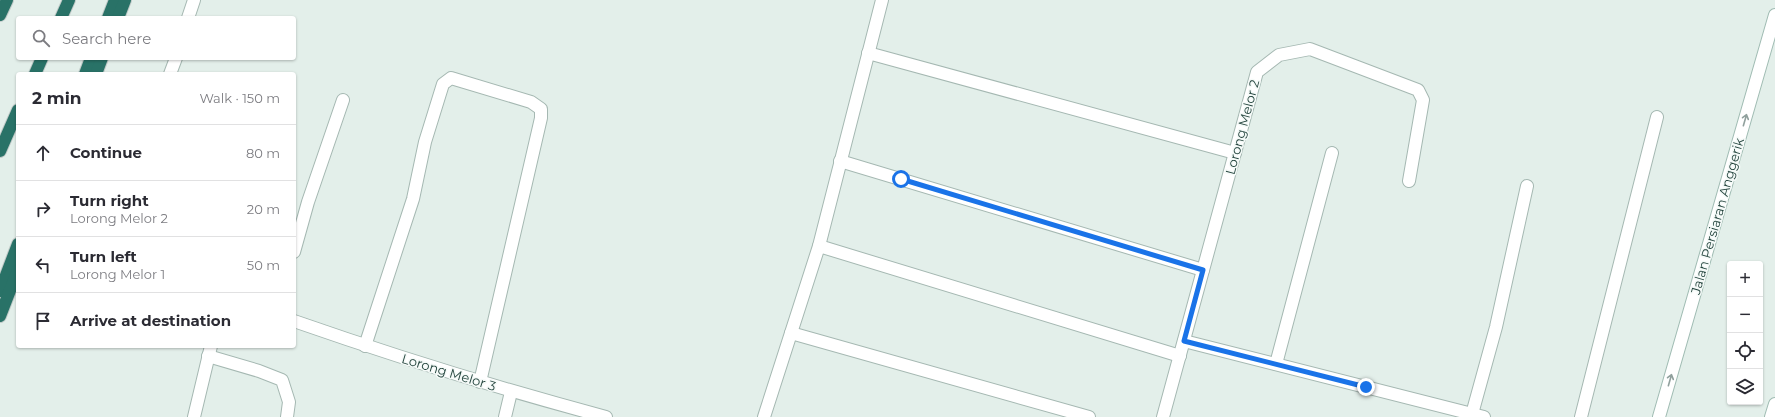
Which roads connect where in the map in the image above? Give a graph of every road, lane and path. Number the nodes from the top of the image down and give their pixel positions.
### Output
1 (7, 0) edge
2 (69, 0) edge
3 (115, 0) edge
4 (126, 0) edge
5 (194, 0) edge
6 (882, 0) edge
7 (0, 15) edge
8 (1775, 15) edge
9 (62, 16) edge
10 (109, 16) edge
11 (119, 16) edge
12 (189, 16) edge
13 (868, 53) junction
14 (41, 60) edge
15 (90, 60) edge
16 (101, 60) edge
17 (175, 60) edge
18 (36, 72) edge
19 (86, 72) edge
20 (97, 72) edge
21 (171, 72) edge
22 (343, 100) dead end
23 (16, 115) edge
24 (1657, 117) dead end
25 (0, 151) edge
26 (1235, 153) junction
27 (1332, 153) dead end
28 (840, 161) junction
29 (1409, 180) dead end
30 (1527, 186) dead end
31 (296, 245) edge
32 (819, 246) junction
33 (16, 249) edge
34 (1203, 270) junction
35 (16, 275) edge
36 (0, 291) edge
37 (0, 316) edge
38 (296, 322) edge
39 (791, 332) junction
40 (1184, 341) junction
41 (364, 346) junction
42 (210, 351) edge
43 (1180, 356) junction
44 (1276, 364) junction
45 (480, 382) junction
46 (511, 392) junction
47 (1775, 404) edge
48 (1478, 416) edge
49 (194, 417) edge
50 (287, 417) edge
51 (505, 417) edge
52 (606, 417) edge
53 (764, 417) edge
54 (1090, 417) edge
55 (1163, 417) edge
56 (1581, 417) edge
57 (1659, 417) edge
58 (1771, 417) edge

1 - 7 highway
2 - 9 highway
3 - 10 highway
4 - 11 highway
5 - 12 street
6 - 13 street
57 -> 8 street, Jalan Persiaran Anggerik
13 - 26 street
13 - 28 street
14 - 18 highway
15 - 19 highway
16 - 20 highway
17 - 21 street
22 - 31 street
23 - 25 highway
24 - 56 street
26 - 29 street, Lorong Melor 2
26 - 34 street, Lorong Melor 2
27 - 44 street
28 - 32 street
28 - 34 street
30 - 48 street
32 - 39 street
32 - 43 street
33 - 36 highway
34 - 40 street, Lorong Melor 2
35 - 37 highway
38 - 41 street, Lorong Melor 3
39 - 53 street
39 - 54 street
40 - 43 street, Lorong Melor 2
40 - 44 street
41 - 45 street, Lorong Melor 3
41 - 45 street
42 - 49 street
42 - 50 street
43 - 55 street, Lorong Melor 2
44 - 48 street
45 - 46 street, Lorong Melor 3
46 - 51 street
46 - 52 street, Lorong Melor 3
47 - 58 street

